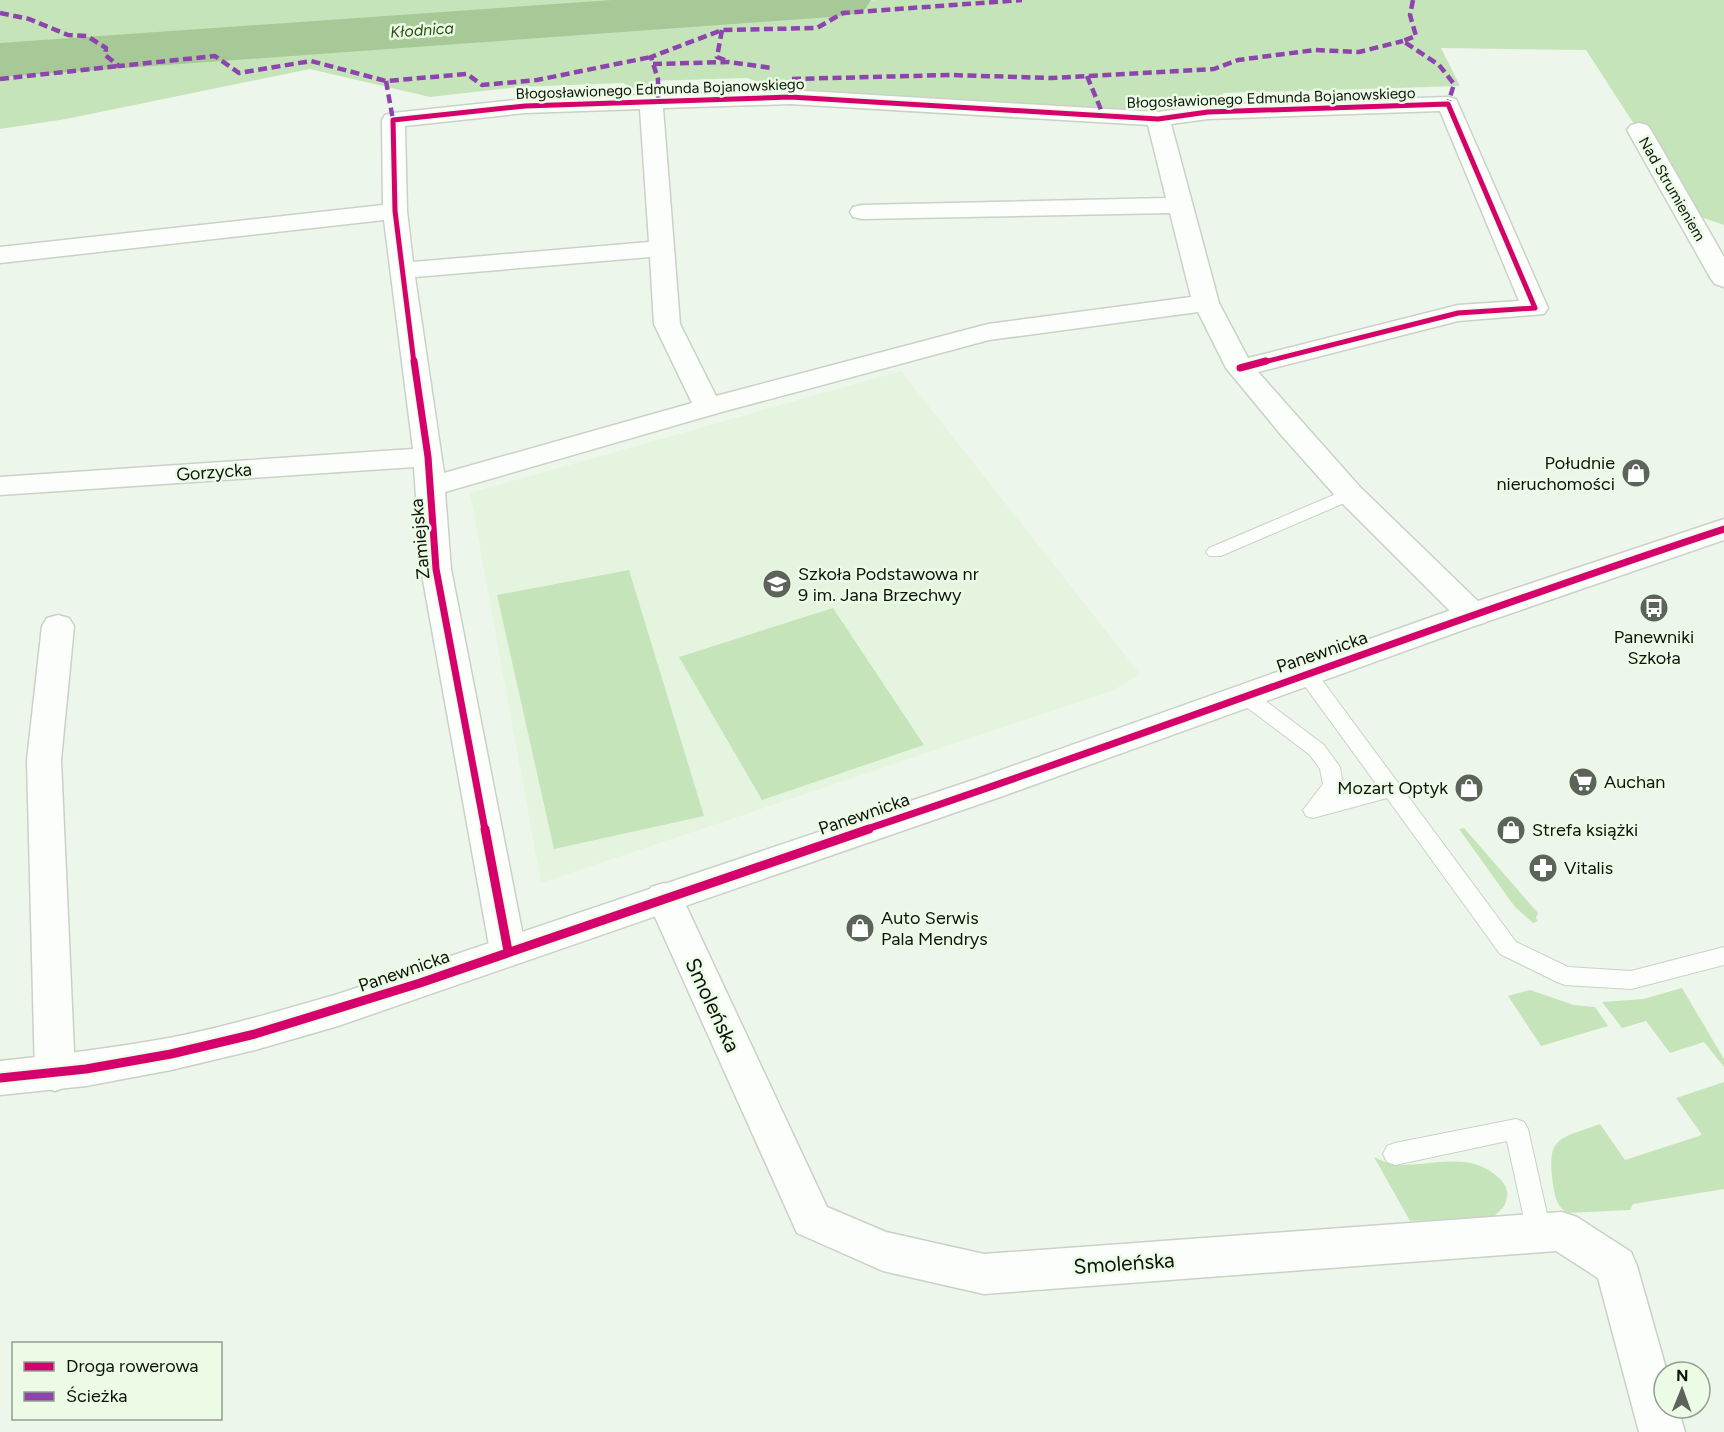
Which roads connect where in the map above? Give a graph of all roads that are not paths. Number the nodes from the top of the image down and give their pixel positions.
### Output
1 (651, 100) junction
2 (1158, 119) junction
3 (393, 120) joint
4 (1638, 130) dead end
5 (1182, 205) junction
6 (395, 211) junction
7 (862, 212) dead end
8 (663, 248) junction
9 (0, 255) edge
10 (401, 271) junction
11 (1724, 279) edge
12 (1206, 303) junction
13 (1240, 368) junction
14 (708, 407) junction
15 (428, 457) junction
16 (0, 486) edge
17 (431, 486) junction
18 (1350, 494) junction
19 (1724, 529) edge
20 (1215, 552) dead end
21 (1473, 615) junction
22 (58, 626) dead end
23 (1306, 673) junction
24 (1244, 695) junction
25 (1391, 789) junction
26 (664, 897) junction
27 (508, 951) junction
28 (1724, 956) edge
29 (55, 1074) junction
30 (0, 1078) edge
31 (1395, 1154) dead end
32 (1539, 1232) junction
33 (1662, 1432) edge

1 - 2 street, Błogosławionego Edmunda Bojanowskiego
1 - 3 street, Błogosławionego Edmunda Bojanowskiego
1 - 8 street, Błogosławionego Edmunda Bojanowskiego
2 - 5 street, Błogosławionego Edmunda Bojanowskiego
2 - 13 street, Błogosławionego Edmunda Bojanowskiego
3 - 6 street, Zamiejska
4 - 11 street, Nad Strumieniem
5 - 7 street
5 - 12 street, Błogosławionego Edmunda Bojanowskiego
6 - 9 street
6 - 10 street, Zamiejska
8 - 10 street
8 - 14 street, Błogosławionego Edmunda Bojanowskiego
10 - 15 street, Zamiejska
12 - 13 street, Błogosławionego Edmunda Bojanowskiego
12 - 14 street
13 - 18 street, Błogosławionego Edmunda Bojanowskiego
14 - 17 street
15 - 16 street, Gorzycka
15 - 17 street, Zamiejska
17 - 27 street, Zamiejska
18 - 20 lane
18 - 21 street, Błogosławionego Edmunda Bojanowskiego
19 - 21 street, Panewnicka
21 - 23 street, Panewnicka
22 - 29 street
23 - 24 street, Panewnicka
23 - 25 lane
24 - 25 lane
24 - 26 street, Panewnicka
25 - 28 lane
26 - 27 street, Panewnicka
26 - 32 street, Smoleńska
27 - 29 street, Panewnicka
29 - 30 street, Panewnicka
31 - 32 lane
32 - 33 street, Smoleńska

